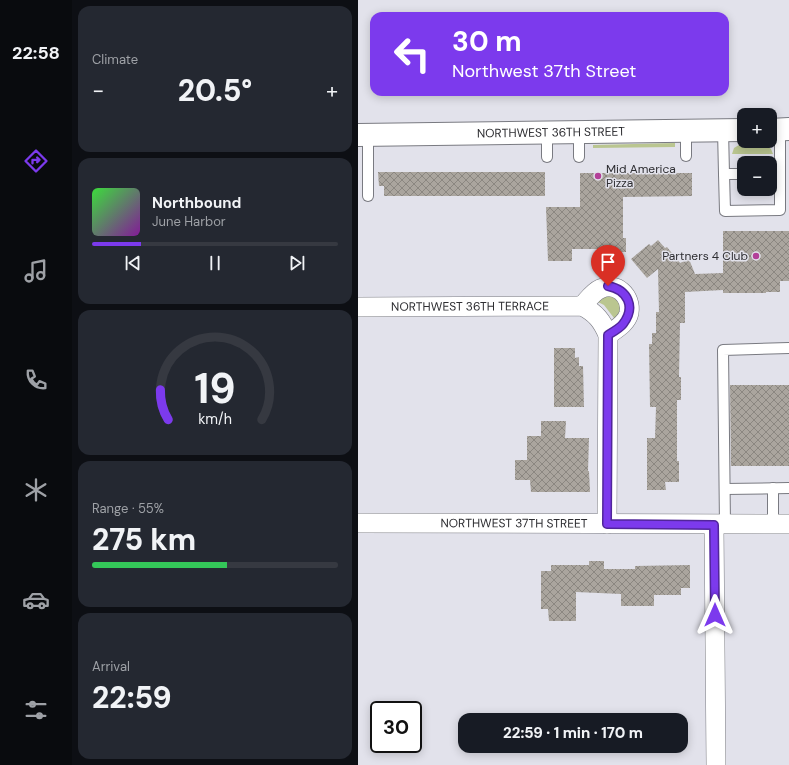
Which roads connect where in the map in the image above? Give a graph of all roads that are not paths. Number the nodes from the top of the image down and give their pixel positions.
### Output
1 (733, 130) edge
2 (780, 130) edge
3 (686, 131) junction
4 (579, 132) junction
5 (547, 133) junction
6 (363, 135) edge
7 (686, 156) dead end
8 (777, 156) edge
9 (547, 157) dead end
10 (579, 157) dead end
11 (724, 174) junction
12 (737, 174) edge
13 (777, 188) edge
14 (368, 196) dead end
15 (582, 306) junction
16 (358, 307) edge
17 (608, 335) junction
18 (789, 348) edge
19 (773, 488) junction
20 (789, 488) edge
21 (725, 489) junction
22 (358, 523) edge
23 (607, 524) junction
24 (781, 524) edge
25 (720, 525) junction
26 (716, 765) edge

1 - 3 street, NORTHWEST 36TH STREET
1 - 11 lane
2 - 8 lane
3 - 4 street, NORTHWEST 36TH STREET
3 - 7 lane
4 - 5 street, NORTHWEST 36TH STREET
4 - 10 lane
5 - 6 street, NORTHWEST 36TH STREET
5 - 9 lane
6 - 14 lane
11 - 12 lane
11 - 13 lane
15 - 16 street, NORTHWEST 36TH TERRACE
15 - 17 street
15 - 17 street
17 - 23 street
18 - 21 lane
19 - 20 lane
19 - 21 lane
19 - 24 lane
21 - 25 lane
22 - 23 street, NORTHWEST 37TH STREET
23 - 25 street, NORTHWEST 37TH STREET
24 - 25 street, NORTHWEST 37TH STREET
25 - 26 street

